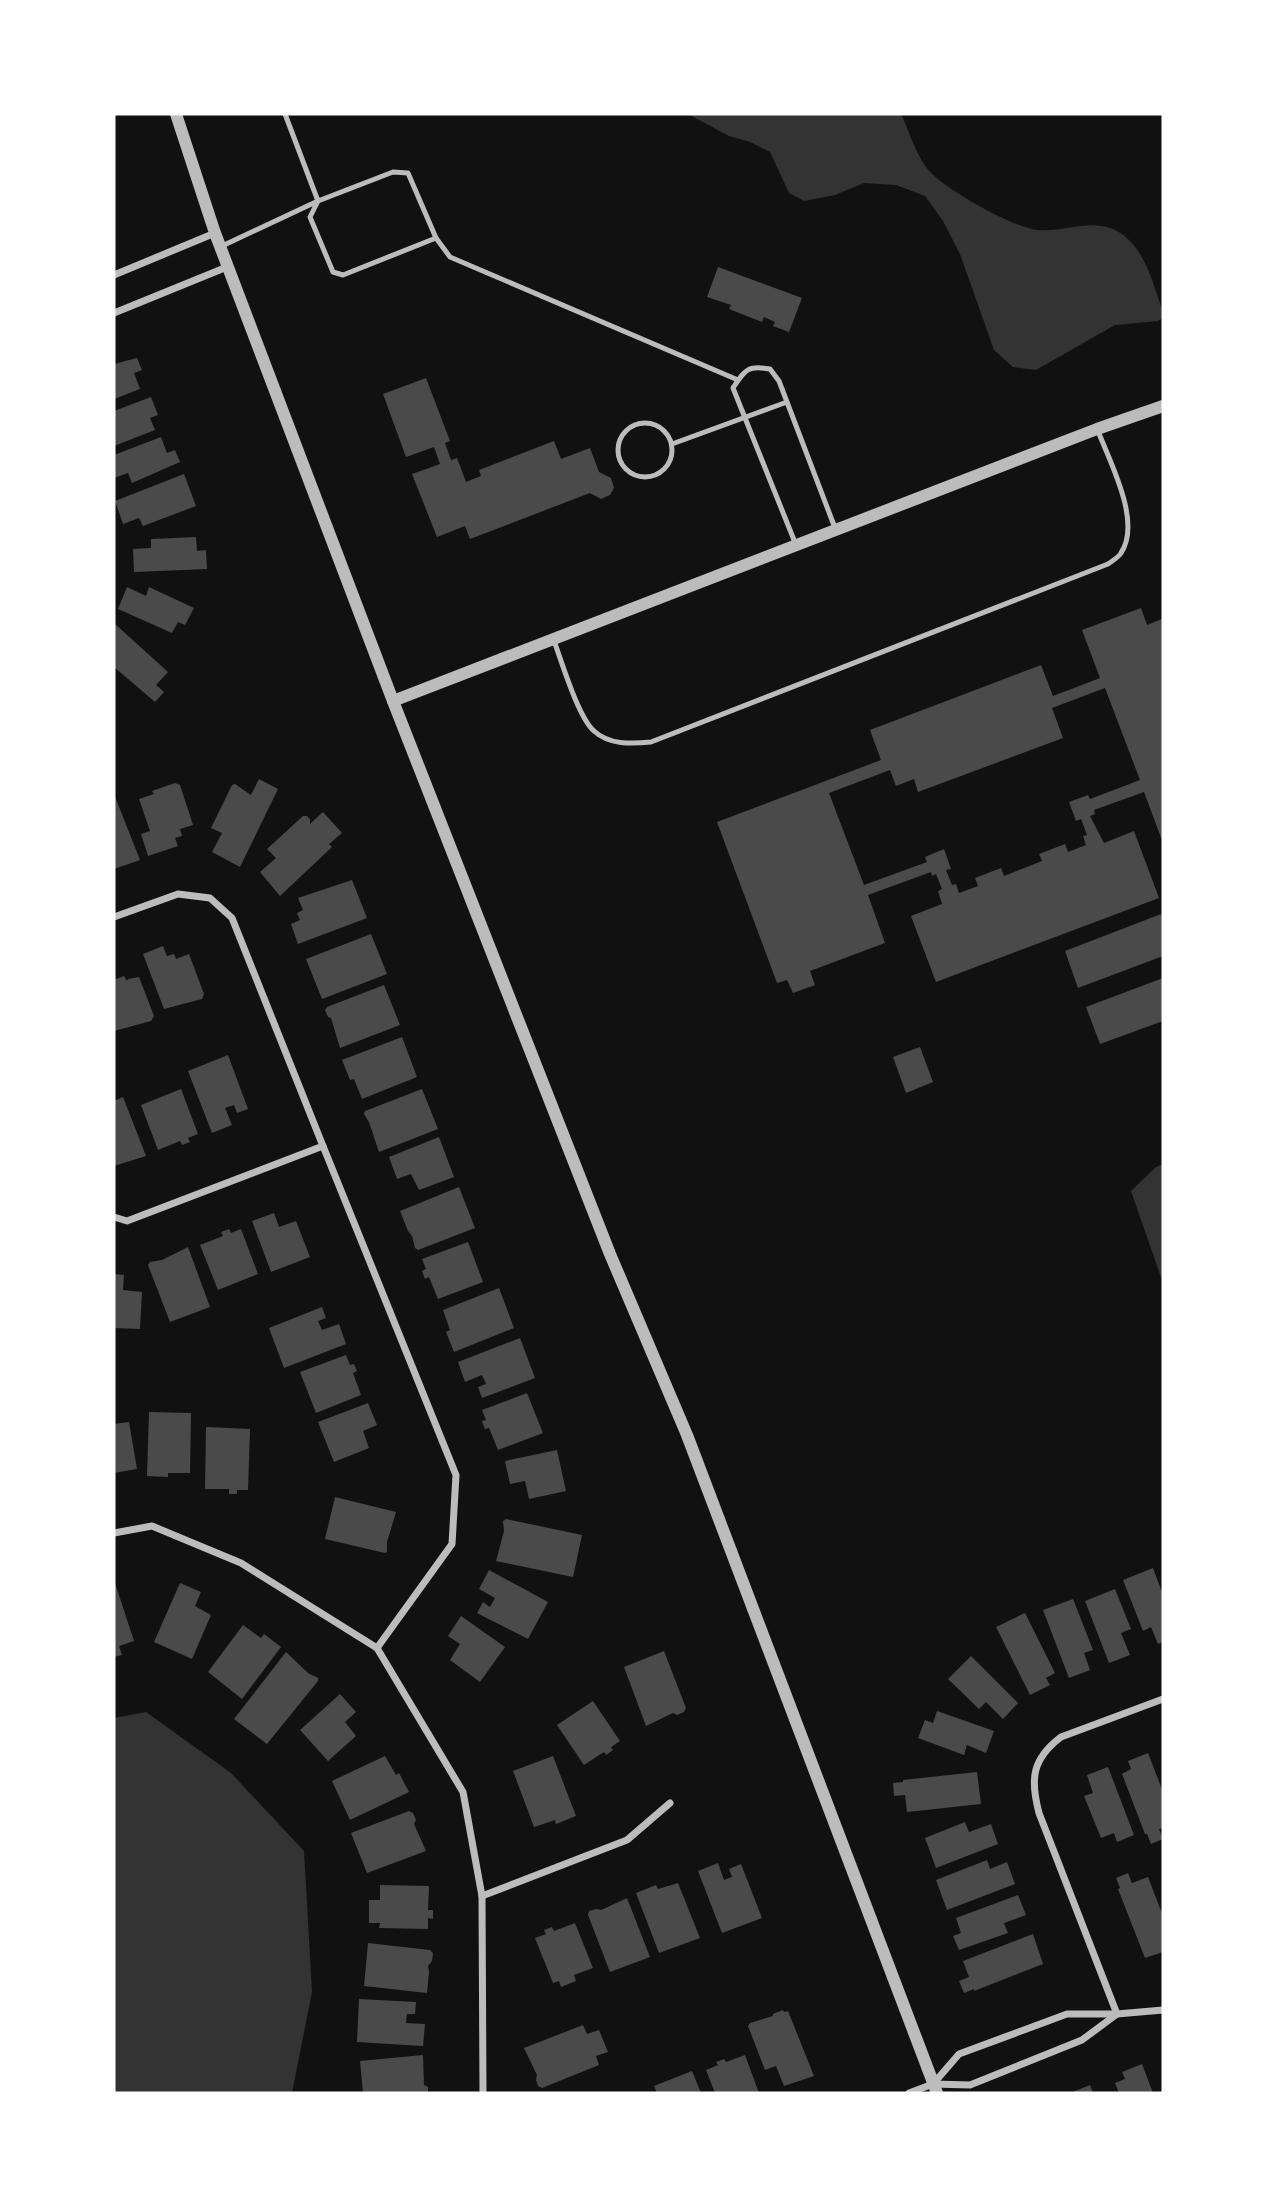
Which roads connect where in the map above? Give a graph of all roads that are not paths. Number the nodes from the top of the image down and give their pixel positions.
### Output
1 (176, 114) edge
2 (285, 114) edge
3 (318, 201) junction
4 (215, 233) junction
5 (436, 238) junction
6 (220, 247) junction
7 (227, 267) junction
8 (114, 275) edge
9 (114, 313) edge
10 (738, 380) junction
11 (787, 402) junction
12 (1163, 406) edge
13 (743, 418) junction
14 (1097, 429) junction
15 (672, 444) junction
16 (836, 530) junction
17 (796, 545) junction
18 (553, 638) junction
19 (393, 701) junction
20 (114, 917) edge
21 (323, 1146) junction
22 (114, 1217) edge
23 (114, 1533) edge
24 (377, 1648) junction
25 (1163, 1699) edge
26 (670, 1803) dead end
27 (482, 1896) junction
28 (1163, 2010) edge
29 (1117, 2014) junction
30 (935, 2088) edge
31 (483, 2093) edge
32 (909, 2093) edge

1 - 4 street
2 - 3 lane
3 - 5 lane
3 - 5 lane
3 - 6 lane
4 - 6 street
4 - 8 street
5 - 10 lane
6 - 7 street
7 - 9 street
7 - 19 street
10 - 11 lane
10 - 13 lane
11 - 13 lane
11 - 16 lane
12 - 14 street
13 - 15 lane
13 - 17 lane
14 - 16 street
14 - 18 lane
15 - 15 lane
16 - 17 street
17 - 18 street
18 - 19 street
19 - 30 street
20 - 21 street
21 - 22 street
21 - 24 street
23 - 24 street
24 - 27 street
25 - 29 street
26 - 27 street
27 - 31 street
28 - 29 street
29 - 30 street
29 - 30 street
30 - 32 street

